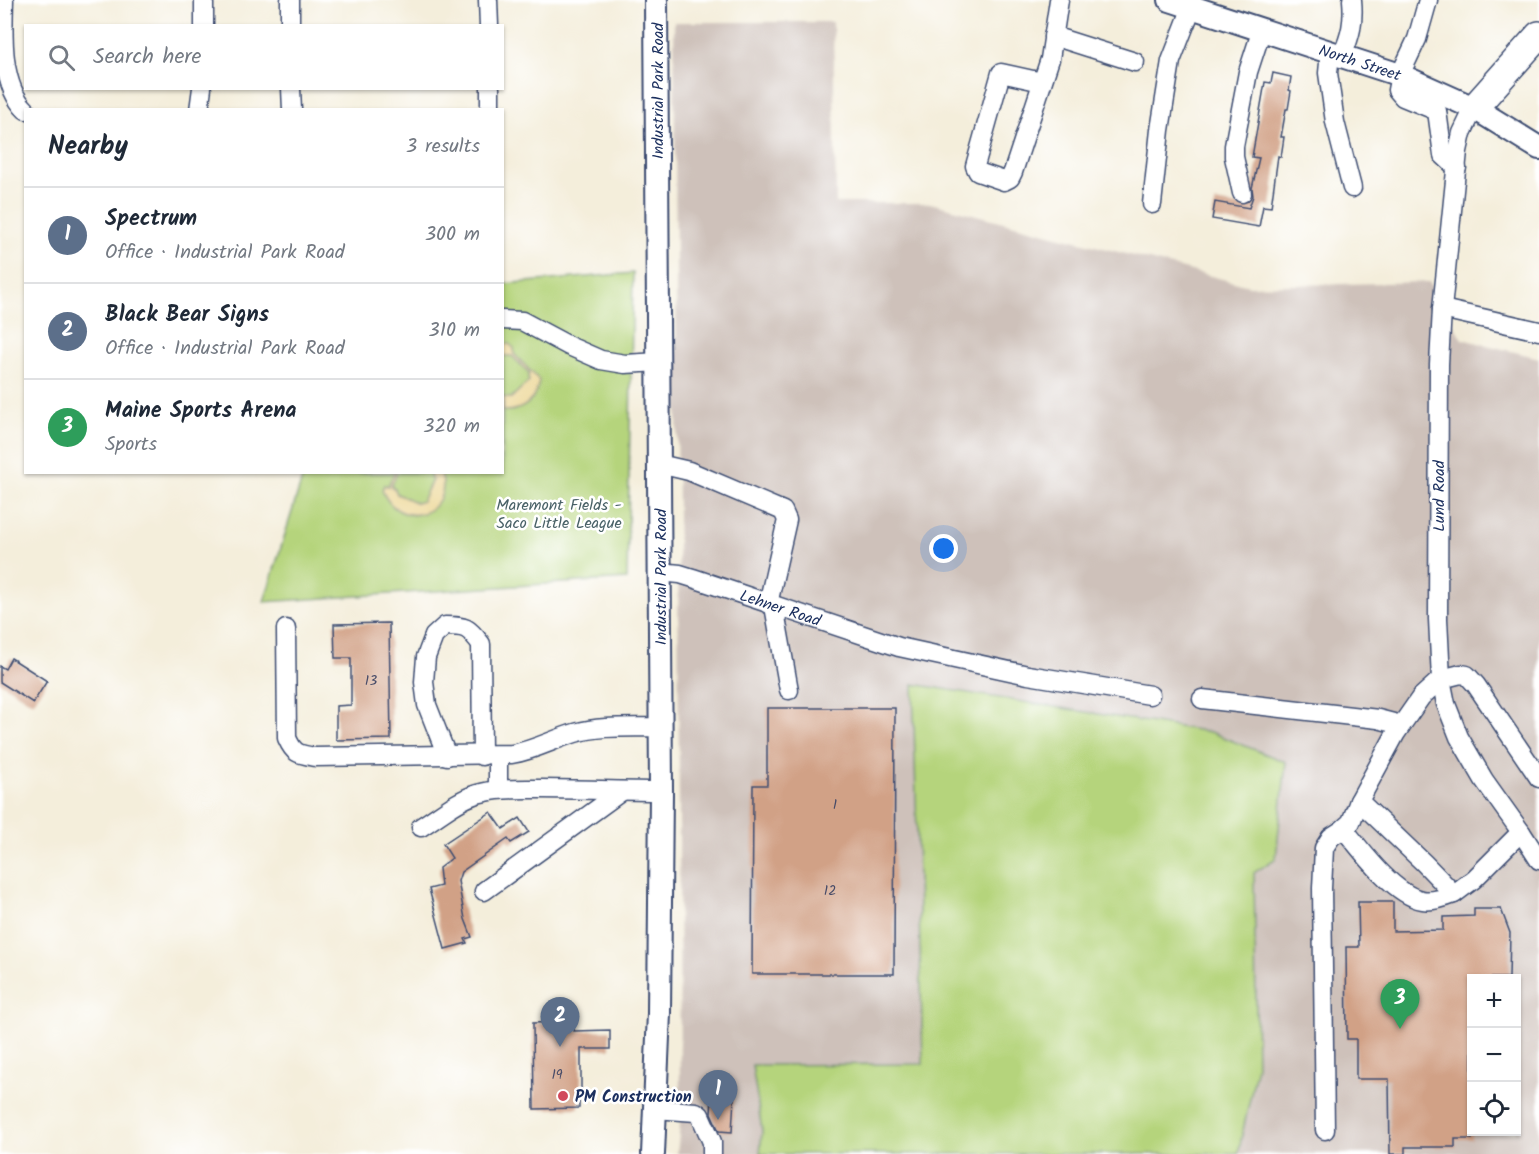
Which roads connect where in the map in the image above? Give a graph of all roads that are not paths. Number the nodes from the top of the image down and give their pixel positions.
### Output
1 (4, 0) edge
2 (204, 0) edge
3 (290, 0) edge
4 (488, 0) edge
5 (656, 0) edge
6 (1059, 0) edge
7 (1170, 0) edge
8 (1352, 0) edge
9 (1428, 0) edge
10 (1192, 7) junction
11 (204, 24) edge
12 (290, 24) edge
13 (489, 24) edge
14 (1262, 29) junction
15 (1053, 36) junction
16 (1539, 37) edge
17 (1336, 54) junction
18 (1135, 62) dead end
19 (1400, 75) junction
20 (1042, 82) junction
21 (202, 90) edge
22 (291, 90) edge
23 (490, 90) edge
24 (25, 108) edge
25 (200, 108) edge
26 (292, 108) edge
27 (490, 108) edge
28 (1475, 109) junction
29 (1539, 147) edge
30 (1457, 168) junction
31 (1352, 188) dead end
32 (1242, 193) dead end
33 (1152, 204) dead end
34 (1442, 309) junction
35 (504, 320) edge
36 (1539, 331) edge
37 (659, 362) junction
38 (659, 464) junction
39 (660, 572) junction
40 (771, 605) junction
41 (286, 629) dead end
42 (1441, 679) junction
43 (789, 690) dead end
44 (1150, 695) dead end
45 (1202, 699) dead end
46 (1401, 725) junction
47 (661, 727) junction
48 (490, 755) junction
49 (447, 756) junction
50 (1539, 778) edge
51 (498, 789) junction
52 (622, 791) junction
53 (661, 791) junction
54 (1359, 801) junction
55 (422, 827) dead end
56 (1344, 829) junction
57 (1530, 838) edge
58 (1539, 860) edge
59 (484, 891) dead end
60 (1454, 894) junction
61 (655, 1109) junction
62 (1325, 1130) dead end
63 (653, 1154) edge
64 (712, 1154) edge

1 - 24 street
2 - 11 street
3 - 12 street
4 - 13 street
5 - 37 main road, Industrial Park Road
6 - 15 street
7 - 10 main road, North Street
8 - 17 street
9 - 19 street
10 - 14 main road, North Street
10 - 33 street
14 - 17 main road, North Street
14 - 32 street
15 - 18 street
15 - 20 street
16 - 28 highway
17 - 19 main road, North Street
17 - 31 street
19 - 28 main road, North Street
19 - 30 street
20 - 20 street
21 - 25 street
22 - 26 street
23 - 27 street
28 - 29 main road, North Street
28 - 30 street, Lund Road
30 - 34 street, Lund Road
34 - 36 street
34 - 42 street, Lund Road
35 - 37 street
37 - 38 main road, Industrial Park Road
38 - 39 main road, Industrial Park Road
38 - 40 street
39 - 40 street, Lehner Road
39 - 47 main road, Industrial Park Road
40 - 43 street
40 - 44 street, Lehner Road
41 - 49 street
42 - 46 street
42 - 50 street
42 - 57 street, Lund Road
45 - 46 street
46 - 54 street
47 - 48 street
47 - 53 main road, Industrial Park Road
48 - 49 street
48 - 49 street
48 - 51 street
51 - 52 street
51 - 55 street
52 - 53 street
52 - 59 street
53 - 61 main road, Industrial Park Road
54 - 56 street
54 - 60 street
56 - 60 street
56 - 62 street
57 - 58 street, Lund Road
57 - 60 street
61 - 63 main road, Industrial Park Road
61 - 64 street

